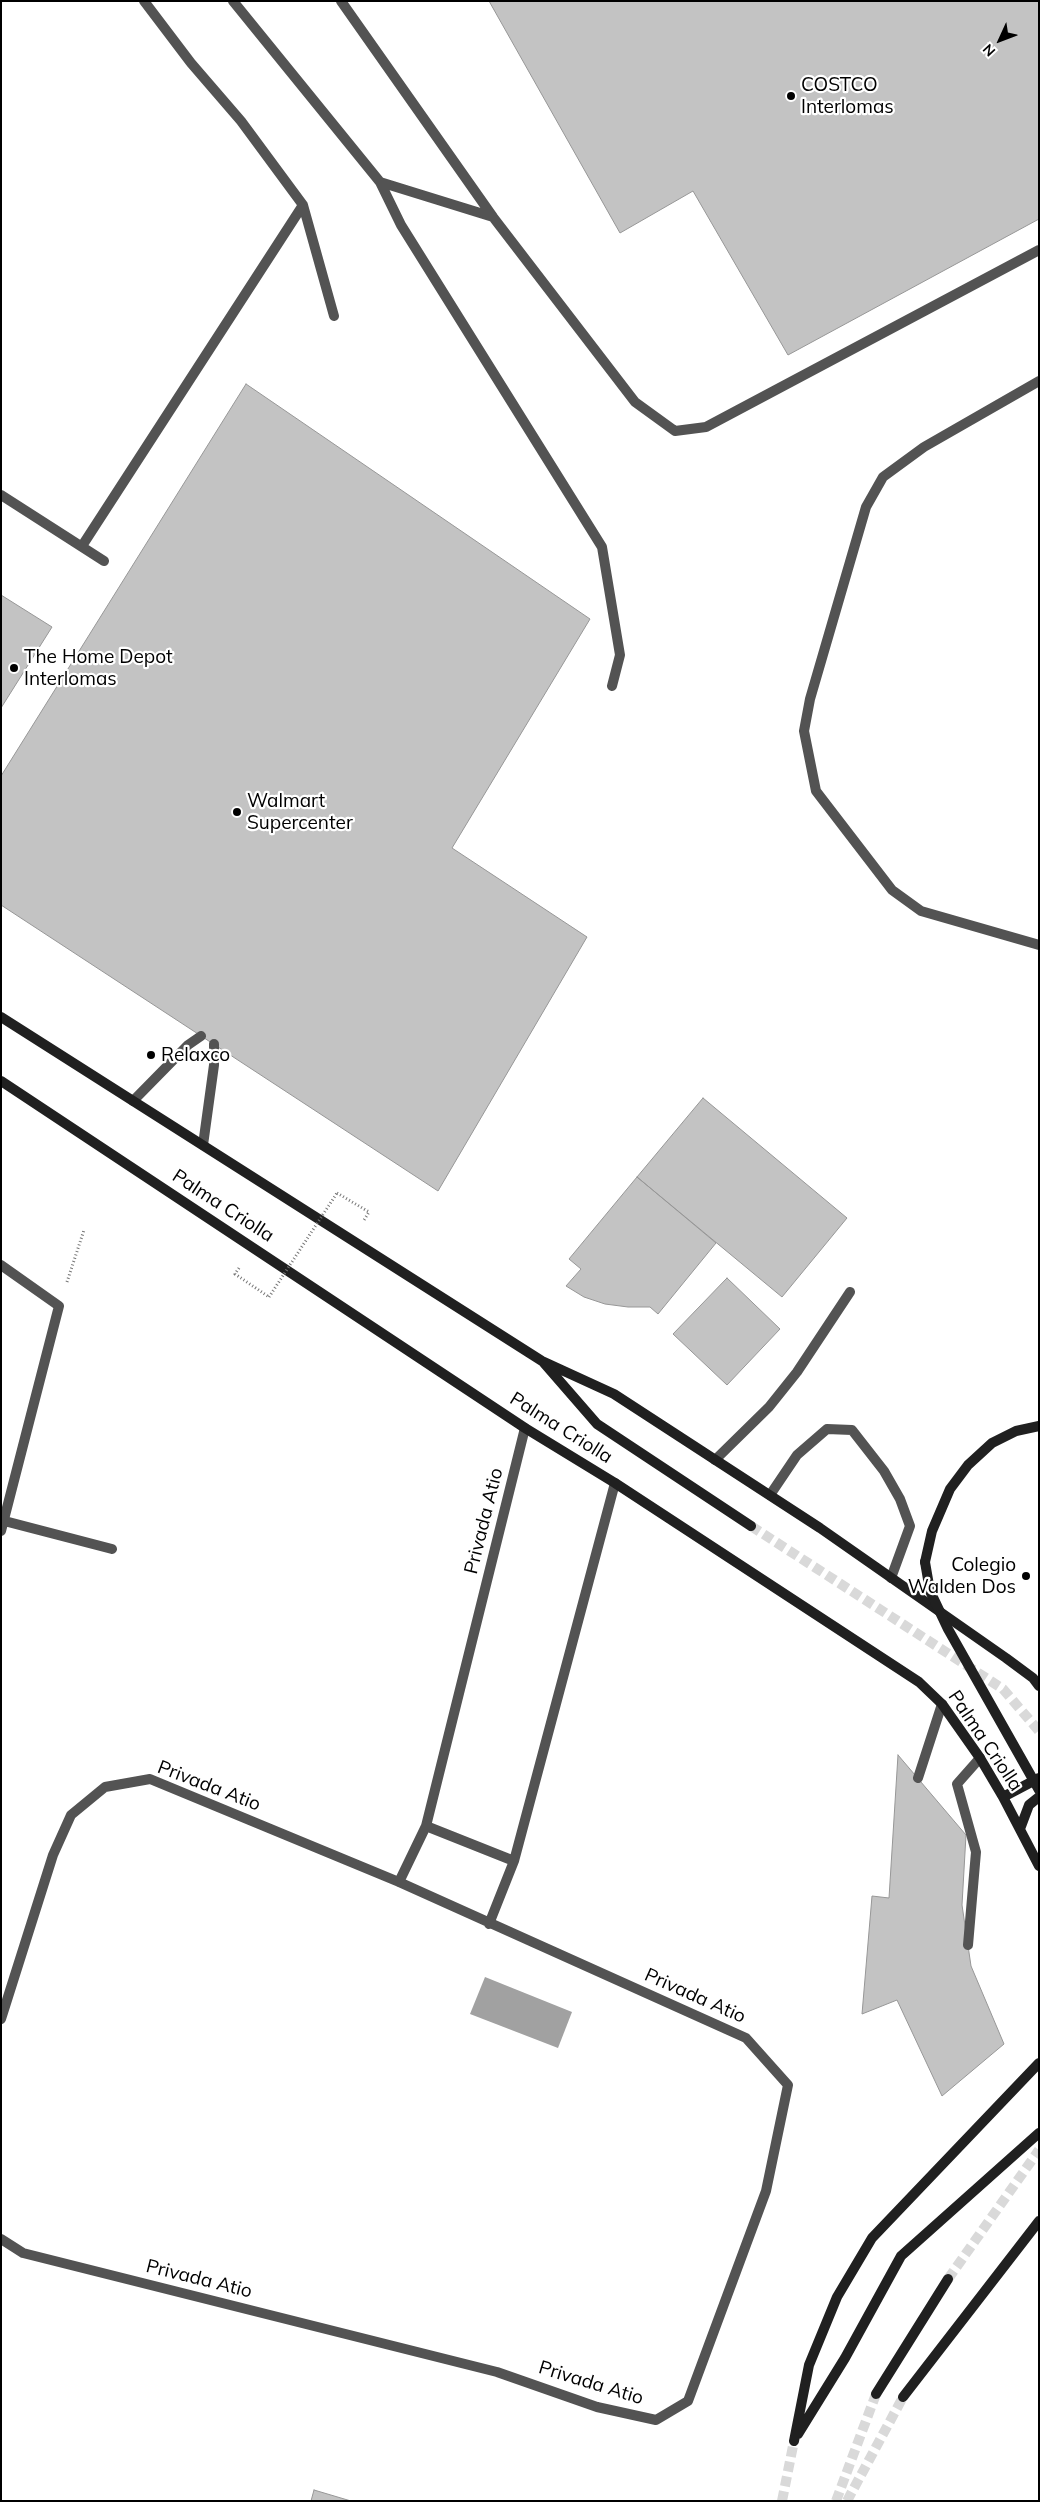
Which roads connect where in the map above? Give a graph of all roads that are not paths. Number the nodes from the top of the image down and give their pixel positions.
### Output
1 (144, 1) edge
2 (233, 1) edge
3 (341, 1) edge
4 (380, 182) junction
5 (303, 206) junction
6 (493, 217) junction
7 (1039, 250) edge
8 (334, 316) dead end
9 (1039, 382) edge
10 (1, 495) edge
11 (82, 546) junction
12 (104, 561) dead end
13 (612, 686) dead end
14 (1039, 945) edge
15 (1, 1017) edge
16 (201, 1036) dead end
17 (214, 1044) dead end
18 (1, 1081) edge
19 (133, 1101) junction
20 (203, 1145) junction
21 (1, 1265) edge
22 (850, 1292) dead end
23 (542, 1361) junction
24 (1039, 1426) edge
25 (525, 1428) junction
26 (715, 1460) junction
27 (615, 1483) junction
28 (770, 1495) junction
29 (2, 1524) edge
30 (752, 1526) tunnel mouth
31 (112, 1549) dead end
32 (891, 1578) junction
33 (1039, 1686) edge
34 (942, 1704) junction
35 (980, 1758) junction
36 (918, 1778) dead end
37 (1039, 1778) edge
38 (1039, 1790) edge
39 (1003, 1797) junction
40 (1039, 1797) edge
41 (426, 1826) junction
42 (1020, 1829) junction
43 (514, 1861) junction
44 (1039, 1866) edge
45 (399, 1882) junction
46 (489, 1924) junction
47 (968, 1945) dead end
48 (1, 2019) edge
49 (1039, 2063) edge
50 (1039, 2133) edge
51 (1039, 2221) edge
52 (1, 2238) edge
53 (948, 2278) tunnel mouth
54 (876, 2394) tunnel mouth
55 (903, 2397) tunnel mouth

1 - 5 street
2 - 4 street
3 - 6 street
4 - 6 street
4 - 13 street
5 - 8 street
5 - 11 street
6 - 7 street
9 - 14 street
10 - 11 street
11 - 12 street
15 - 19 main road
16 - 19 street
17 - 20 street
18 - 25 main road, Palma Criolla
19 - 20 main road
20 - 23 main road
21 - 29 street
22 - 26 street
23 - 26 main road
23 - 30 main road
24 - 38 main road, bridge
25 - 27 main road, Palma Criolla
25 - 41 street, Privada Atio
26 - 28 main road
27 - 34 main road, Palma Criolla
27 - 43 street
28 - 32 main road
28 - 32 street
29 - 31 street
32 - 33 main road
34 - 35 main road, Palma Criolla
34 - 36 street
35 - 39 main road, Palma Criolla
35 - 47 street
37 - 39 main road
39 - 42 main road, Palma Criolla
40 - 42 main road
41 - 43 street
41 - 45 street, Privada Atio
42 - 44 main road, Palma Criolla
43 - 46 street
45 - 46 street, Privada Atio
45 - 48 street, Privada Atio
46 - 52 street, Privada Atio
49 - 50 main road
51 - 55 main road
53 - 54 main road

